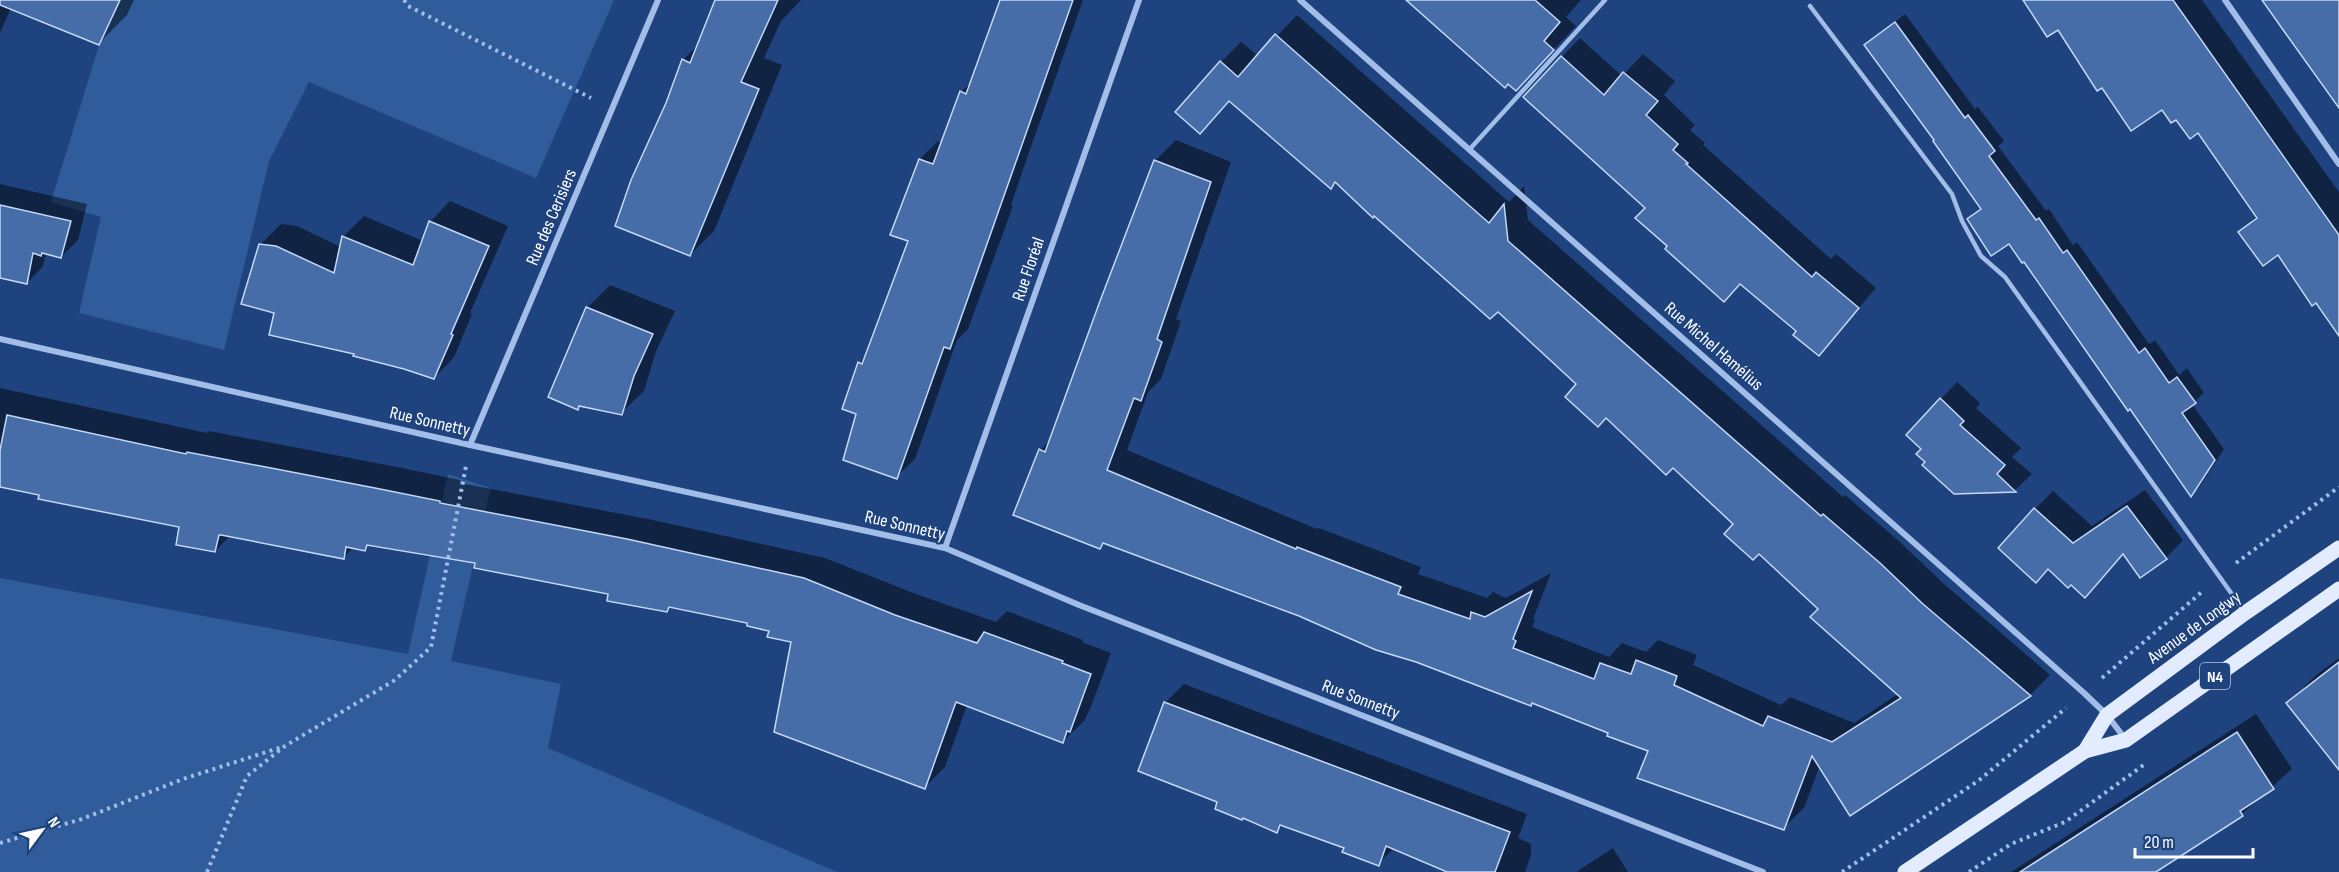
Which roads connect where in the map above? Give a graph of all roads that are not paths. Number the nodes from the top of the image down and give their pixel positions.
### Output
1 (658, 0) edge
2 (1139, 0) edge
3 (1300, 0) edge
4 (1605, 0) edge
5 (2225, 0) edge
6 (1810, 6) dead end
7 (1469, 150) junction
8 (2339, 164) edge
9 (0, 339) edge
10 (470, 445) junction
11 (945, 548) junction
12 (2339, 548) edge
13 (2339, 589) edge
14 (2245, 613) junction
15 (2107, 715) junction
16 (2126, 740) junction
17 (2085, 751) junction
18 (1763, 872) edge
19 (1905, 872) edge

1 - 10 street, Rue des Cerisiers
2 - 11 street, Rue Floréal
3 - 7 street, Rue Michel Hamélius
4 - 7 lane
5 - 8 street
6 - 14 lane
7 - 15 street, Rue Michel Hamélius
9 - 10 street, Rue Sonnetty
10 - 11 street, Rue Sonnetty
11 - 18 street, Rue Sonnetty
12 - 14 main road, Avenue de Longwy / N4
13 - 16 main road, Avenue de Longwy / N4
14 - 15 main road, Avenue de Longwy / N4
15 - 16 street, Rue Michel Hamélius
15 - 17 main road, Avenue de Longwy / N4
16 - 17 main road, Avenue de Longwy / N4
17 - 19 main road, Avenue de Longwy / N4

